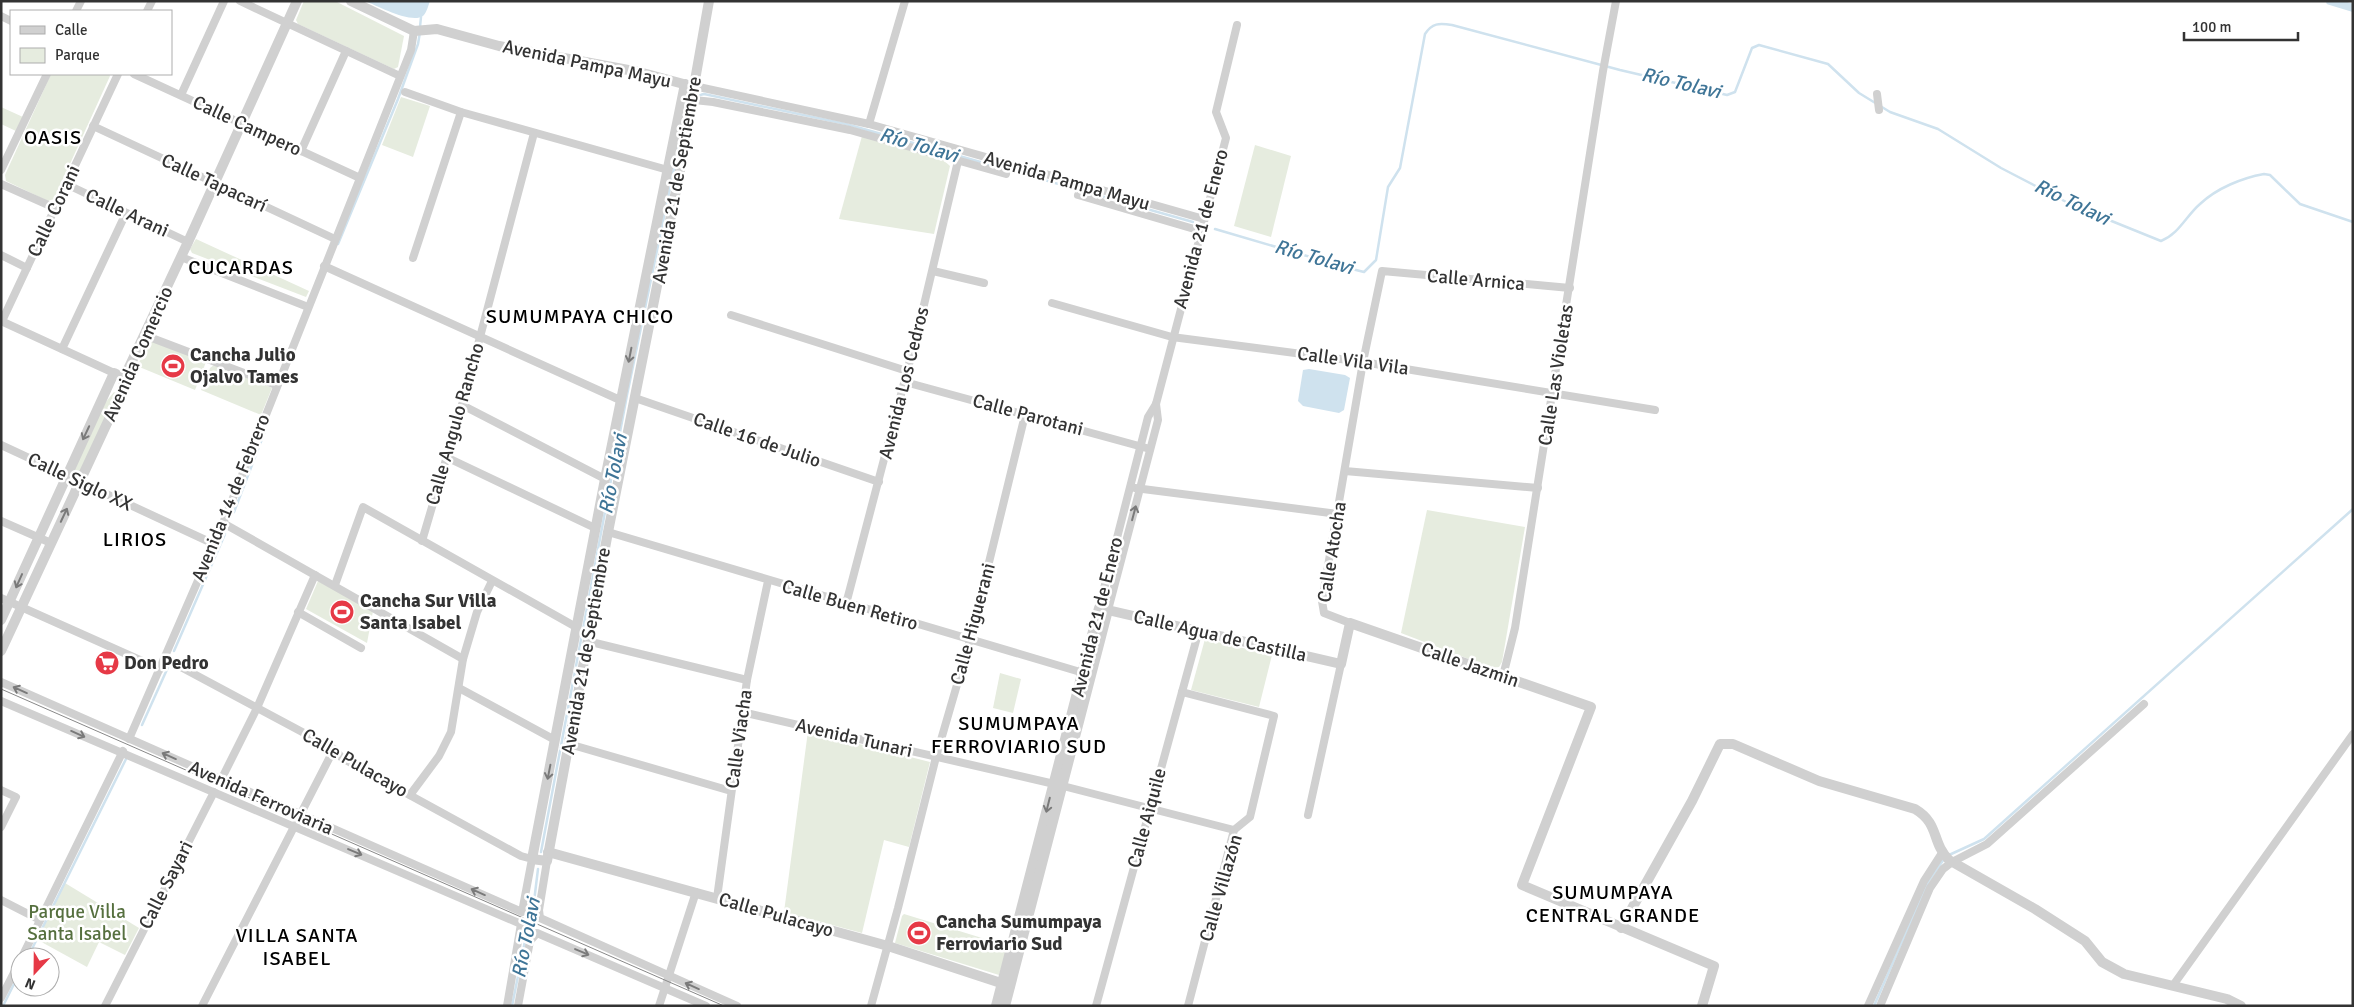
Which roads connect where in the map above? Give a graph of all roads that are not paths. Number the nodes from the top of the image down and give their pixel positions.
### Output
1 (224, 1) edge
2 (240, 1) edge
3 (297, 1) edge
4 (351, 1) edge
5 (709, 1) edge
6 (905, 1) edge
7 (1616, 1) edge
8 (287, 23) junction
9 (1237, 25) dead end
10 (414, 31) junction
11 (346, 51) junction
12 (47, 75) edge
13 (118, 75) edge
14 (136, 75) edge
15 (400, 76) junction
16 (690, 85) junction
17 (405, 92) dead end
18 (181, 95) junction
19 (1877, 96) dead end
20 (694, 100) junction
21 (1879, 110) dead end
22 (461, 112) junction
23 (241, 123) junction
24 (869, 124) junction
25 (93, 126) junction
26 (534, 133) junction
27 (301, 151) junction
28 (958, 161) junction
29 (1, 170) edge
30 (668, 170) junction
31 (1006, 174) dead end
32 (360, 178) junction
33 (1, 184) edge
34 (66, 184) junction
35 (214, 184) junction
36 (1078, 195) dead end
37 (55, 208) junction
38 (126, 213) junction
39 (1204, 220) junction
40 (1201, 231) junction
41 (334, 239) junction
42 (188, 242) junction
43 (1, 255) edge
44 (181, 257) junction
45 (413, 258) dead end
46 (27, 268) junction
47 (327, 268) junction
48 (932, 271) junction
49 (1382, 272) joint
50 (984, 283) dead end
51 (1570, 288) junction
52 (1052, 303) dead end
53 (308, 307) junction
54 (731, 315) dead end
55 (2, 321) edge
56 (144, 335) junction
57 (480, 336) junction
58 (1172, 336) junction
59 (62, 349) junction
60 (1363, 362) junction
61 (907, 371) junction
62 (119, 375) junction
63 (905, 382) junction
64 (276, 385) junction
65 (1552, 393) junction
66 (635, 398) junction
67 (620, 400) junction
68 (1156, 404) junction
69 (462, 405) junction
70 (1655, 410) dead end
71 (1026, 415) junction
72 (1, 445) edge
73 (1141, 446) junction
74 (1150, 449) junction
75 (446, 457) junction
76 (1345, 471) junction
77 (67, 474) junction
78 (605, 479) junction
79 (879, 482) junction
80 (80, 483) junction
81 (1130, 487) junction
82 (1140, 488) junction
83 (1538, 488) junction
84 (1338, 514) junction
85 (1, 521) edge
86 (223, 523) junction
87 (595, 528) junction
88 (608, 532) junction
89 (38, 537) junction
90 (422, 541) junction
91 (52, 543) junction
92 (214, 544) junction
93 (315, 575) junction
94 (492, 581) junction
95 (768, 581) junction
96 (335, 585) junction
97 (5, 599) edge
98 (846, 604) junction
99 (22, 607) junction
100 (1103, 609) junction
101 (298, 612) junction
102 (1, 620) edge
103 (1350, 623) junction
104 (576, 628) junction
105 (1199, 630) junction
106 (970, 640) junction
107 (587, 641) junction
108 (361, 648) dead end
109 (1, 651) edge
110 (164, 658) junction
111 (463, 659) junction
112 (1341, 664) junction
113 (160, 669) junction
114 (1088, 674) junction
115 (1503, 676) junction
116 (747, 680) junction
117 (1, 682) edge
118 (459, 688) junction
119 (1182, 692) junction
120 (1, 701) edge
121 (2144, 704) dead end
122 (257, 708) junction
123 (742, 712) junction
124 (2353, 734) edge
125 (129, 739) junction
126 (555, 740) junction
127 (569, 744) junction
128 (334, 749) junction
129 (123, 751) junction
130 (936, 757) junction
131 (221, 780) junction
132 (1058, 785) junction
133 (1, 790) edge
134 (214, 792) junction
135 (731, 792) junction
136 (410, 795) junction
137 (1149, 808) junction
138 (301, 815) junction
139 (1308, 815) dead end
140 (295, 826) junction
141 (1, 827) edge
142 (1234, 830) junction
143 (548, 857) junction
144 (1947, 857) junction
145 (532, 859) junction
146 (696, 892) junction
147 (717, 898) junction
148 (1, 900) edge
149 (522, 912) joint
150 (40, 920) junction
151 (1621, 928) junction
152 (888, 946) junction
153 (27, 947) edge
154 (668, 976) junction
155 (10, 980) edge
156 (1006, 984) junction
157 (2174, 984) junction
158 (665, 988) junction
159 (1, 998) edge
160 (1002, 1005) edge
161 (104, 1006) edge
162 (202, 1006) edge
163 (507, 1006) edge
164 (518, 1006) edge
165 (659, 1006) edge
166 (706, 1006) edge
167 (737, 1006) edge
168 (871, 1006) edge
169 (1096, 1006) edge
170 (1188, 1006) edge
171 (1702, 1006) edge
172 (1868, 1006) edge
173 (1880, 1006) edge
174 (2241, 1006) edge

1 - 18 street
2 - 8 street
3 - 8 street, Avenida Comercio
4 - 10 street, Avenida Pampa Mayu
5 - 16 street, Avenida 21 de Septiembre
6 - 24 street
7 - 51 street, Calle Las Violetas
8 - 11 street
8 - 23 street, Avenida Comercio
9 - 39 street, Avenida 21 de Enero
10 - 15 street, Avenida 14 de Febrero
10 - 16 street, Avenida Pampa Mayu
11 - 15 street
11 - 27 street
12 - 29 street
13 - 25 street, Calle Corani
14 - 18 street, Calle Campero
15 - 32 street, Avenida 14 de Febrero
16 - 20 street, Avenida 21 de Septiembre
16 - 24 street, Avenida Pampa Mayu
16 - 30 street, Avenida 21 de Septiembre
17 - 22 street
18 - 23 street, Calle Campero
19 - 21 street
20 - 28 street, Avenida Pampa Mayu
20 - 66 street, Avenida 21 de Septiembre
22 - 26 street
22 - 45 street
23 - 27 street, Calle Campero
23 - 35 street, Avenida Comercio
24 - 39 street, Avenida Pampa Mayu
25 - 34 street, Calle Corani
25 - 35 street, Calle Tapacarí
26 - 30 street
26 - 57 street, Calle Angulo Rancho
27 - 32 street, Calle Campero
28 - 31 street, Avenida Pampa Mayu
28 - 48 street, Avenida Los Cedros
30 -> 67 street, Avenida 21 de Septiembre
32 - 41 street, Avenida 14 de Febrero
33 - 37 street
34 - 37 street, Calle Corani
34 - 38 street, Calle Arani
35 - 41 street, Calle Tapacarí
35 - 42 street, Avenida Comercio
36 - 40 street, Avenida Pampa Mayu
37 - 46 street, Calle Corani
38 - 42 street, Calle Arani
38 - 59 street
39 - 40 street, Avenida 21 de Enero
40 - 58 street, Avenida 21 de Enero
41 - 47 street, Avenida 14 de Febrero
42 - 44 street, Avenida Comercio
43 - 46 street
44 - 53 street, Calle Arani
44 - 56 street, Avenida Comercio
46 - 55 street, Calle Corani
47 - 53 street, Avenida 14 de Febrero
47 - 57 street
48 - 50 street
48 - 61 street, Avenida Los Cedros
49 - 51 street, Calle Arnica
49 - 60 street, Calle Atocha
51 - 65 street, Calle Las Violetas
52 - 58 street, Calle Vila Vila
53 - 64 street, Avenida 14 de Febrero
54 - 61 street
55 - 59 street
56 - 62 street, Avenida Comercio
56 - 64 street
57 - 67 street
57 - 69 street, Calle Angulo Rancho
58 - 60 street, Calle Vila Vila
58 - 68 street, Avenida 21 de Enero
59 - 62 street
60 - 65 street, Calle Vila Vila
60 - 76 street, Calle Atocha
61 - 63 street, Avenida Los Cedros
62 -> 77 street, Avenida Comercio
62 - 80 street, Avenida Comercio
63 - 71 street, Calle Parotani
63 - 79 street, Avenida Los Cedros
64 - 86 street, Avenida 14 de Febrero
65 - 70 street, Calle Vila Vila
65 - 83 street, Calle Las Violetas
66 - 79 street, Calle 16 de Julio
66 - 88 street, Avenida 21 de Septiembre
67 - 78 street, Avenida 21 de Septiembre
68 - 73 street, Avenida 21 de Enero
68 - 74 street, Avenida 21 de Enero
69 - 75 street, Calle Angulo Rancho
69 - 78 street
71 - 73 street, Calle Parotani
71 - 106 street, Calle Higuerani
72 - 77 street, Calle Siglo XX
73 - 74 street, Calle Parotani
73 - 81 street, Avenida 21 de Enero
74 - 82 street, Avenida 21 de Enero
75 - 87 street
75 - 90 street, Calle Angulo Rancho
76 - 83 street
76 - 84 street, Calle Atocha
77 - 80 street, Calle Siglo XX
77 - 89 street, Avenida Comercio
78 - 87 street, Avenida 21 de Septiembre
79 - 98 street, Avenida Los Cedros
91 -> 80 street, Avenida Comercio
80 - 92 street, Calle Siglo XX
81 - 82 street
81 - 100 street, Avenida 21 de Enero
82 - 84 street
100 -> 82 street, Avenida 21 de Enero
83 - 115 street, Calle Las Violetas
84 - 103 street, Calle Atocha
85 - 89 street
86 - 92 street, Avenida 14 de Febrero
86 - 93 street
87 - 104 street, Avenida 21 de Septiembre
88 - 95 street, Calle Buen Retiro
88 - 107 street, Avenida 21 de Septiembre
89 - 91 street
89 -> 97 street, Avenida Comercio
90 - 94 street
90 - 96 street
91 - 99 street, Avenida Comercio
92 - 110 street, Avenida 14 de Febrero
93 - 96 street
93 - 101 street
94 - 104 street
94 - 111 street
95 - 98 street, Calle Buen Retiro
95 - 116 street, Calle Viacha
96 - 111 street
97 - 99 street
97 - 102 street, Avenida Comercio
98 - 106 street, Calle Buen Retiro
99 - 109 street, Avenida Comercio
99 - 113 street
100 - 105 street, Calle Agua de Castilla
100 - 114 street, Avenida 21 de Enero
101 - 108 street
101 - 122 street
103 - 112 street, Calle Atocha
103 - 115 street, Calle Jazmin
104 - 126 street, Avenida 21 de Septiembre
105 - 112 street, Calle Agua de Castilla
105 - 119 street, Calle Aiquile
106 - 114 street, Calle Buen Retiro
106 - 130 street, Calle Higuerani
107 - 116 street
107 - 127 street, Avenida 21 de Septiembre
110 - 113 street, Avenida 14 de Febrero
110 - 122 street, Calle Pulacayo
111 - 118 street
112 - 139 street, Calle Atocha
113 - 125 street, Avenida 14 de Febrero
114 - 132 street, Avenida 21 de Enero
115 - 151 street, Calle Jazmin
116 - 123 street, Calle Viacha
125 -> 117 street, Avenida Ferroviaria
118 - 126 street
118 - 136 street
119 - 137 street, Calle Aiquile
119 - 142 street, Calle Villazón
120 -> 129 street, Avenida Ferroviaria
121 - 144 street
122 - 128 street, Calle Pulacayo
122 - 131 street
123 - 130 street, Avenida Tunari
123 - 135 street, Calle Viacha
124 - 157 street
131 -> 125 street, Avenida Ferroviaria
126 -> 145 street, Avenida 21 de Septiembre
127 - 135 street
127 - 143 street, Avenida 21 de Septiembre
128 - 136 street, Calle Pulacayo
128 - 138 street
129 - 134 street, Avenida Ferroviaria
129 - 150 street
130 - 132 street, Avenida Tunari
130 - 152 street, Calle Higuerani
131 - 138 street, Avenida Ferroviaria
132 - 137 street, Avenida Tunari
132 - 156 street, Avenida 21 de Enero
133 - 141 street
134 - 140 street, Avenida Ferroviaria
134 - 161 street, Calle Sayari
135 - 147 street, Calle Viacha
136 - 145 street, Calle Pulacayo
137 - 142 street, Avenida Tunari
137 - 169 street, Calle Aiquile
138 - 140 street
149 -> 138 street, Avenida Ferroviaria
140 - 162 street
140 -> 163 street, Avenida Ferroviaria
142 - 170 street, Calle Villazón
143 - 145 street, Calle Pulacayo
143 - 146 street, Calle Pulacayo
143 - 154 street, Avenida 21 de Septiembre
144 - 151 street
144 - 157 street
144 - 172 street
144 - 173 street
145 - 149 street, Avenida 21 de Septiembre
146 - 147 street, Calle Pulacayo
146 - 154 street
147 - 152 street, Calle Pulacayo
148 - 150 street
150 - 153 street
151 - 171 street
152 - 156 street, Calle Pulacayo
152 - 168 street, Calle Higuerani
154 - 158 street
167 -> 154 street
155 - 159 street
156 - 160 street, Avenida 21 de Enero
157 - 174 street
164 -> 158 street
158 - 165 street
158 - 166 street

